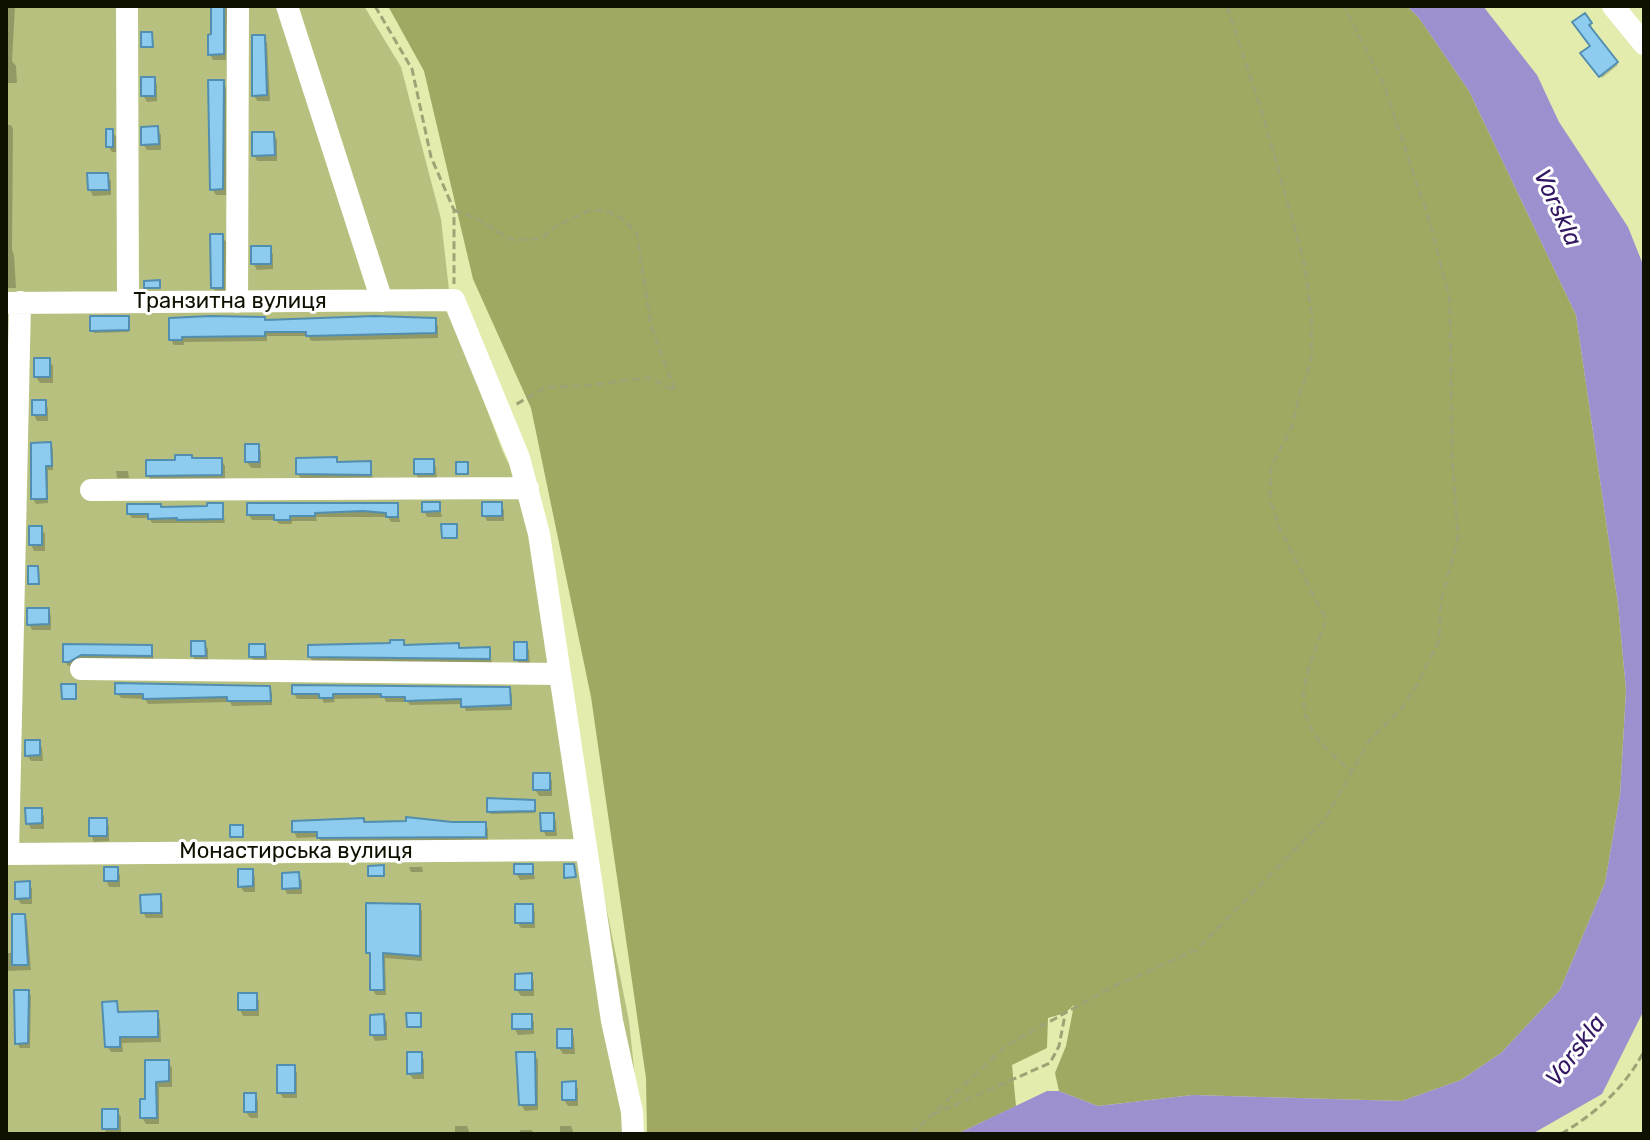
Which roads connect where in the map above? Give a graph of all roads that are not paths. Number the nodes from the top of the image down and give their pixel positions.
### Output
1 (127, 6) edge
2 (238, 6) edge
3 (287, 6) edge
4 (1613, 6) edge
5 (1644, 44) edge
6 (382, 301) junction
7 (13, 302) edge
8 (128, 302) junction
9 (237, 302) junction
10 (528, 488) junction
11 (91, 490) dead end
12 (81, 669) dead end
13 (560, 674) junction
14 (586, 850) junction
15 (7, 854) edge
16 (633, 1134) edge

1 - 8 street
2 - 9 street
3 - 6 street
4 - 5 street
6 - 9 street, Транзитна вулиця
6 - 10 street, Транзитна вулиця
7 - 8 street, Транзитна вулиця
7 - 15 street
8 - 9 street, Транзитна вулиця
10 - 11 street
10 - 13 street
12 - 13 street
13 - 14 street
14 - 15 street, Монастирська вулиця
14 - 16 street

